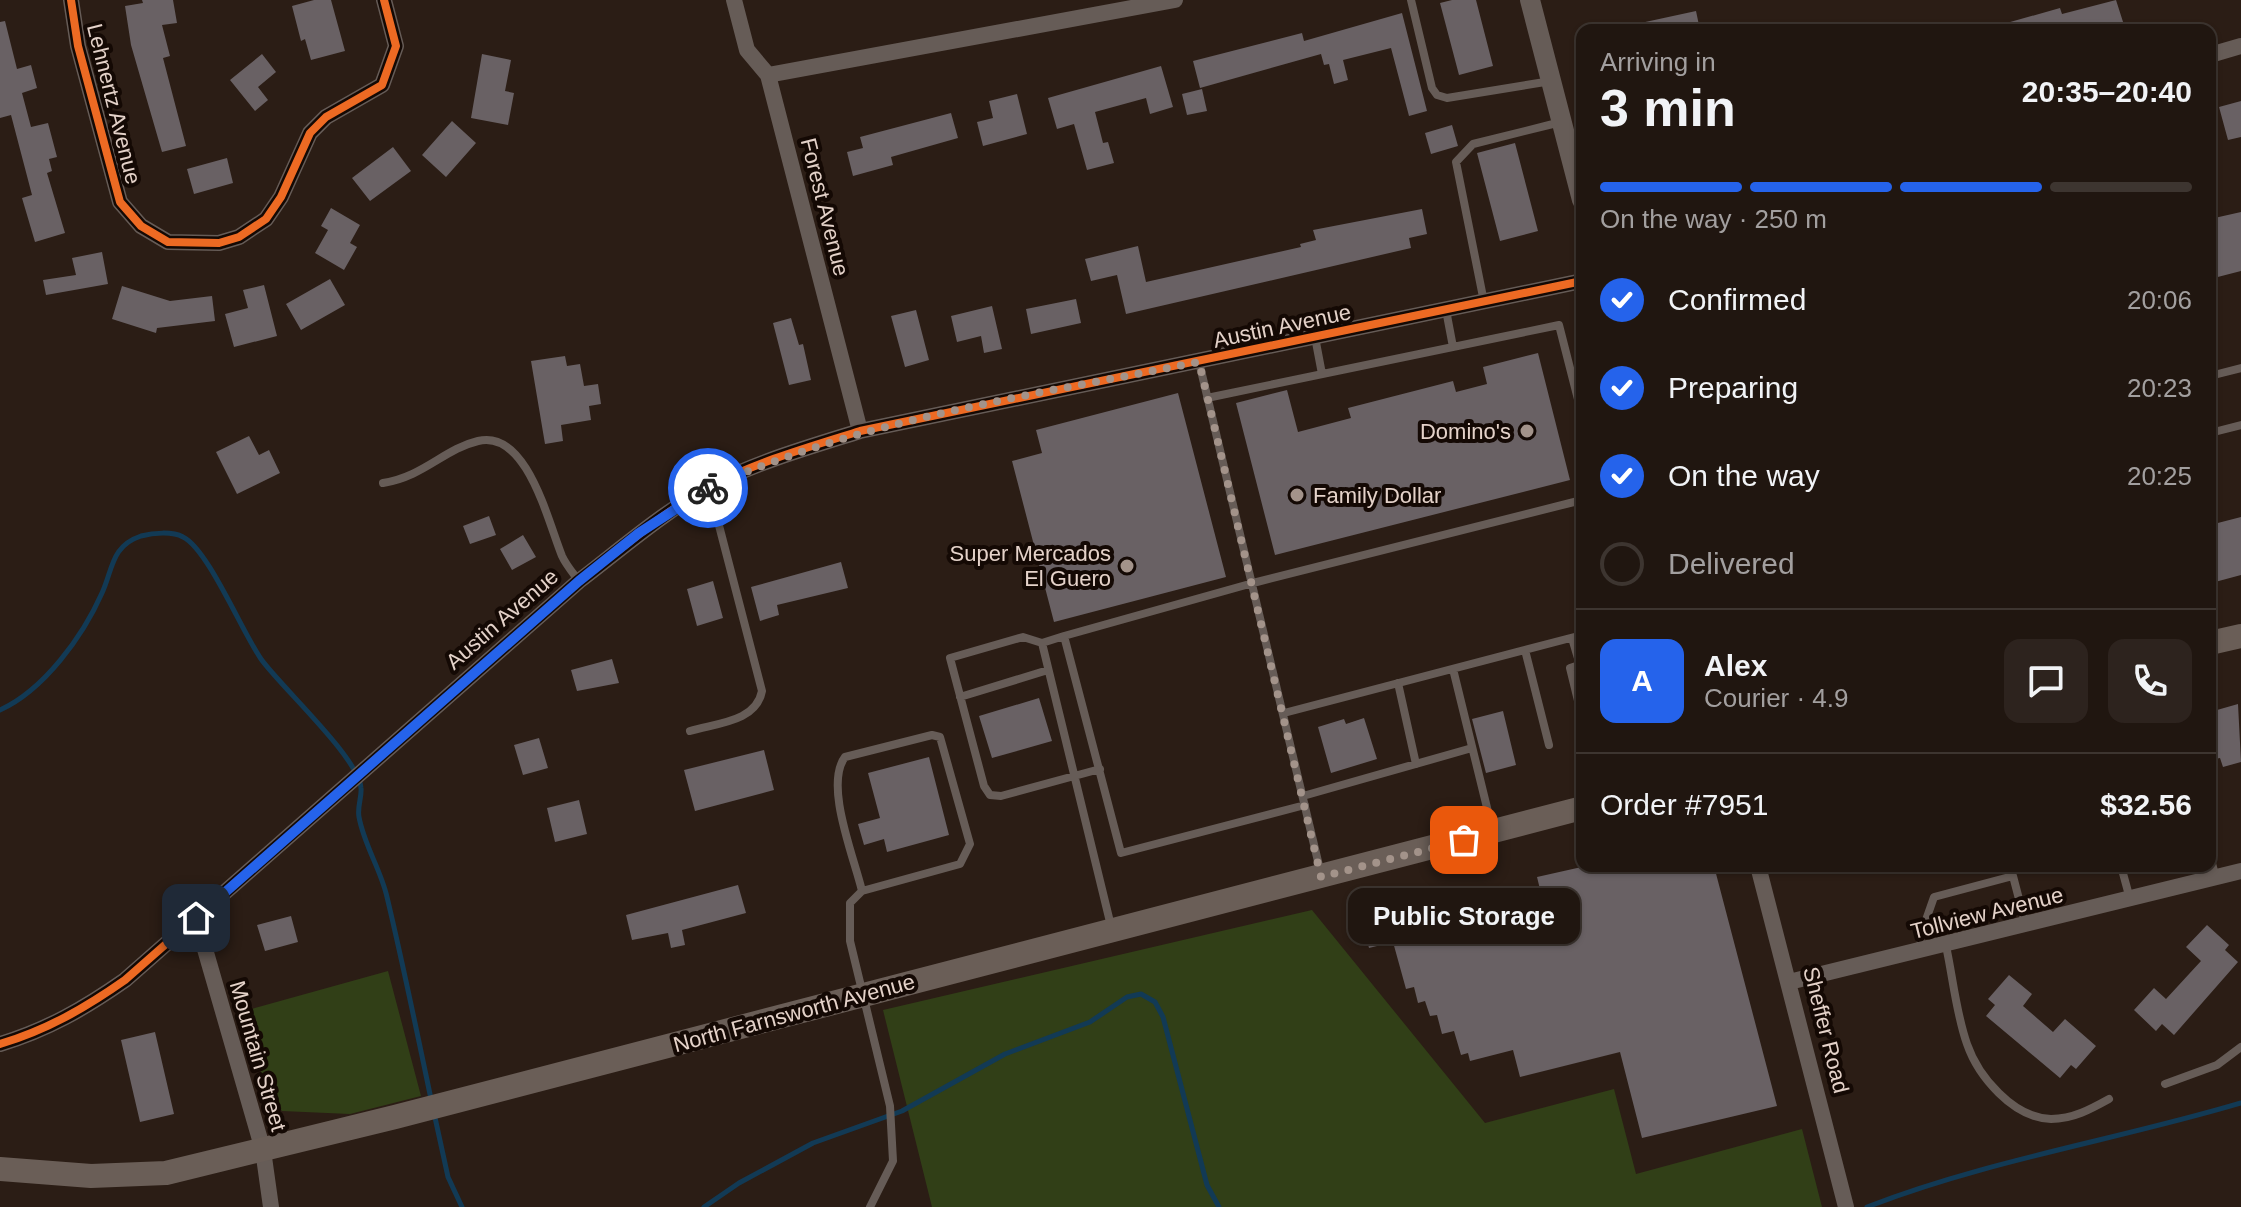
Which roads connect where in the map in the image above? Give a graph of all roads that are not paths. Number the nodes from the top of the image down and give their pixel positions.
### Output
1 (71, 0) edge
2 (384, 0) edge
3 (734, 0) edge
4 (1175, 0) edge
5 (1411, 0) edge
6 (1530, 0) edge
7 (2241, 46) edge
8 (2216, 53) edge
9 (768, 75) junction
10 (1551, 81) junction
11 (1562, 122) junction
12 (1576, 177) edge
13 (1576, 282) edge
14 (1484, 302) junction
15 (1446, 310) junction
16 (1315, 337) junction
17 (1453, 347) junction
18 (1199, 362) junction
19 (2241, 368) edge
20 (1322, 374) junction
21 (2216, 374) edge
22 (1576, 392) edge
23 (1207, 398) junction
24 (2241, 425) edge
25 (860, 431) junction
26 (2216, 431) edge
27 (383, 483) dead end
28 (709, 487) junction
29 (1576, 502) edge
30 (579, 581) junction
31 (1253, 583) junction
32 (1064, 636) junction
33 (2241, 636) edge
34 (1576, 637) edge
35 (1572, 638) junction
36 (2216, 642) edge
37 (1042, 643) junction
38 (1525, 650) junction
39 (1576, 650) edge
40 (1576, 666) edge
41 (1453, 669) junction
42 (1048, 670) junction
43 (1398, 683) junction
44 (1576, 692) edge
45 (960, 697) junction
46 (1284, 713) junction
47 (690, 731) dead end
48 (1549, 745) dead end
49 (1472, 748) junction
50 (1416, 764) junction
51 (1100, 769) junction
52 (1074, 776) junction
53 (1304, 801) junction
54 (1576, 810) edge
55 (1493, 833) junction
56 (2241, 871) edge
57 (1760, 872) edge
58 (2123, 872) edge
59 (2214, 872) edge
60 (1321, 877) junction
61 (2216, 878) junction
62 (862, 891) junction
63 (2130, 900) junction
64 (196, 918) junction
65 (2026, 926) junction
66 (1112, 930) junction
67 (1946, 946) junction
68 (1922, 952) junction
69 (1789, 982) junction
70 (863, 995) junction
71 (0, 1044) edge
72 (2241, 1047) edge
73 (2165, 1084) dead end
74 (2109, 1099) dead end
75 (263, 1150) junction
76 (0, 1169) edge
77 (1846, 1204) edge
78 (271, 1207) edge
79 (870, 1207) edge

1 - 2 street, Lehnertz Avenue
3 - 9 street, Forest Avenue
4 - 9 street
5 - 10 lane
6 - 10 street
7 - 8 street
9 - 25 street, Forest Avenue
10 - 11 street
11 - 12 street
11 - 14 lane
13 - 14 street, Austin Avenue
14 - 15 street, Austin Avenue
15 - 16 street, Austin Avenue
15 - 17 lane
16 - 18 street, Austin Avenue
16 - 20 lane
17 - 20 lane
17 - 22 lane
18 - 23 lane
18 - 25 street, Austin Avenue
19 - 21 lane
20 - 23 lane
23 - 31 lane
24 - 26 lane
25 - 28 street, Austin Avenue
27 - 30 lane
28 - 30 street, Austin Avenue
28 - 47 lane
29 - 31 lane
30 - 64 street, Austin Avenue
31 - 32 lane
31 - 46 lane
32 - 37 lane
32 - 51 lane
33 - 36 main road
34 - 35 lane
35 - 38 lane
35 - 39 lane
37 - 42 lane
37 - 45 lane
38 - 41 lane
38 - 48 lane
40 - 44 lane
41 - 43 lane
41 - 49 lane
42 - 45 lane
42 - 52 lane
43 - 46 lane
43 - 50 lane
45 - 52 lane
46 - 53 lane
49 - 50 lane
49 - 55 lane
50 - 53 lane
51 - 52 lane
51 - 53 lane
52 - 66 lane
53 - 60 lane
54 - 55 main road, North Farnsworth Avenue
55 - 60 main road, North Farnsworth Avenue
56 - 61 street, Tollview Avenue
57 - 69 street, Sheffer Road
58 - 63 lane
59 - 61 lane
60 - 66 main road, North Farnsworth Avenue
61 - 63 street, Tollview Avenue
62 - 62 lane
62 - 70 lane
63 - 65 street, Tollview Avenue
64 - 71 street, Austin Avenue
64 - 75 street, Mountain Street
65 - 67 street, Tollview Avenue
65 - 68 lane
66 - 70 main road, North Farnsworth Avenue
67 - 68 street, Tollview Avenue
67 - 74 lane
68 - 69 street, Tollview Avenue
69 - 77 street, Sheffer Road
70 - 75 main road, North Farnsworth Avenue
70 - 79 lane
72 - 73 lane
75 - 76 main road, North Farnsworth Avenue
75 - 78 street, Mountain Street

